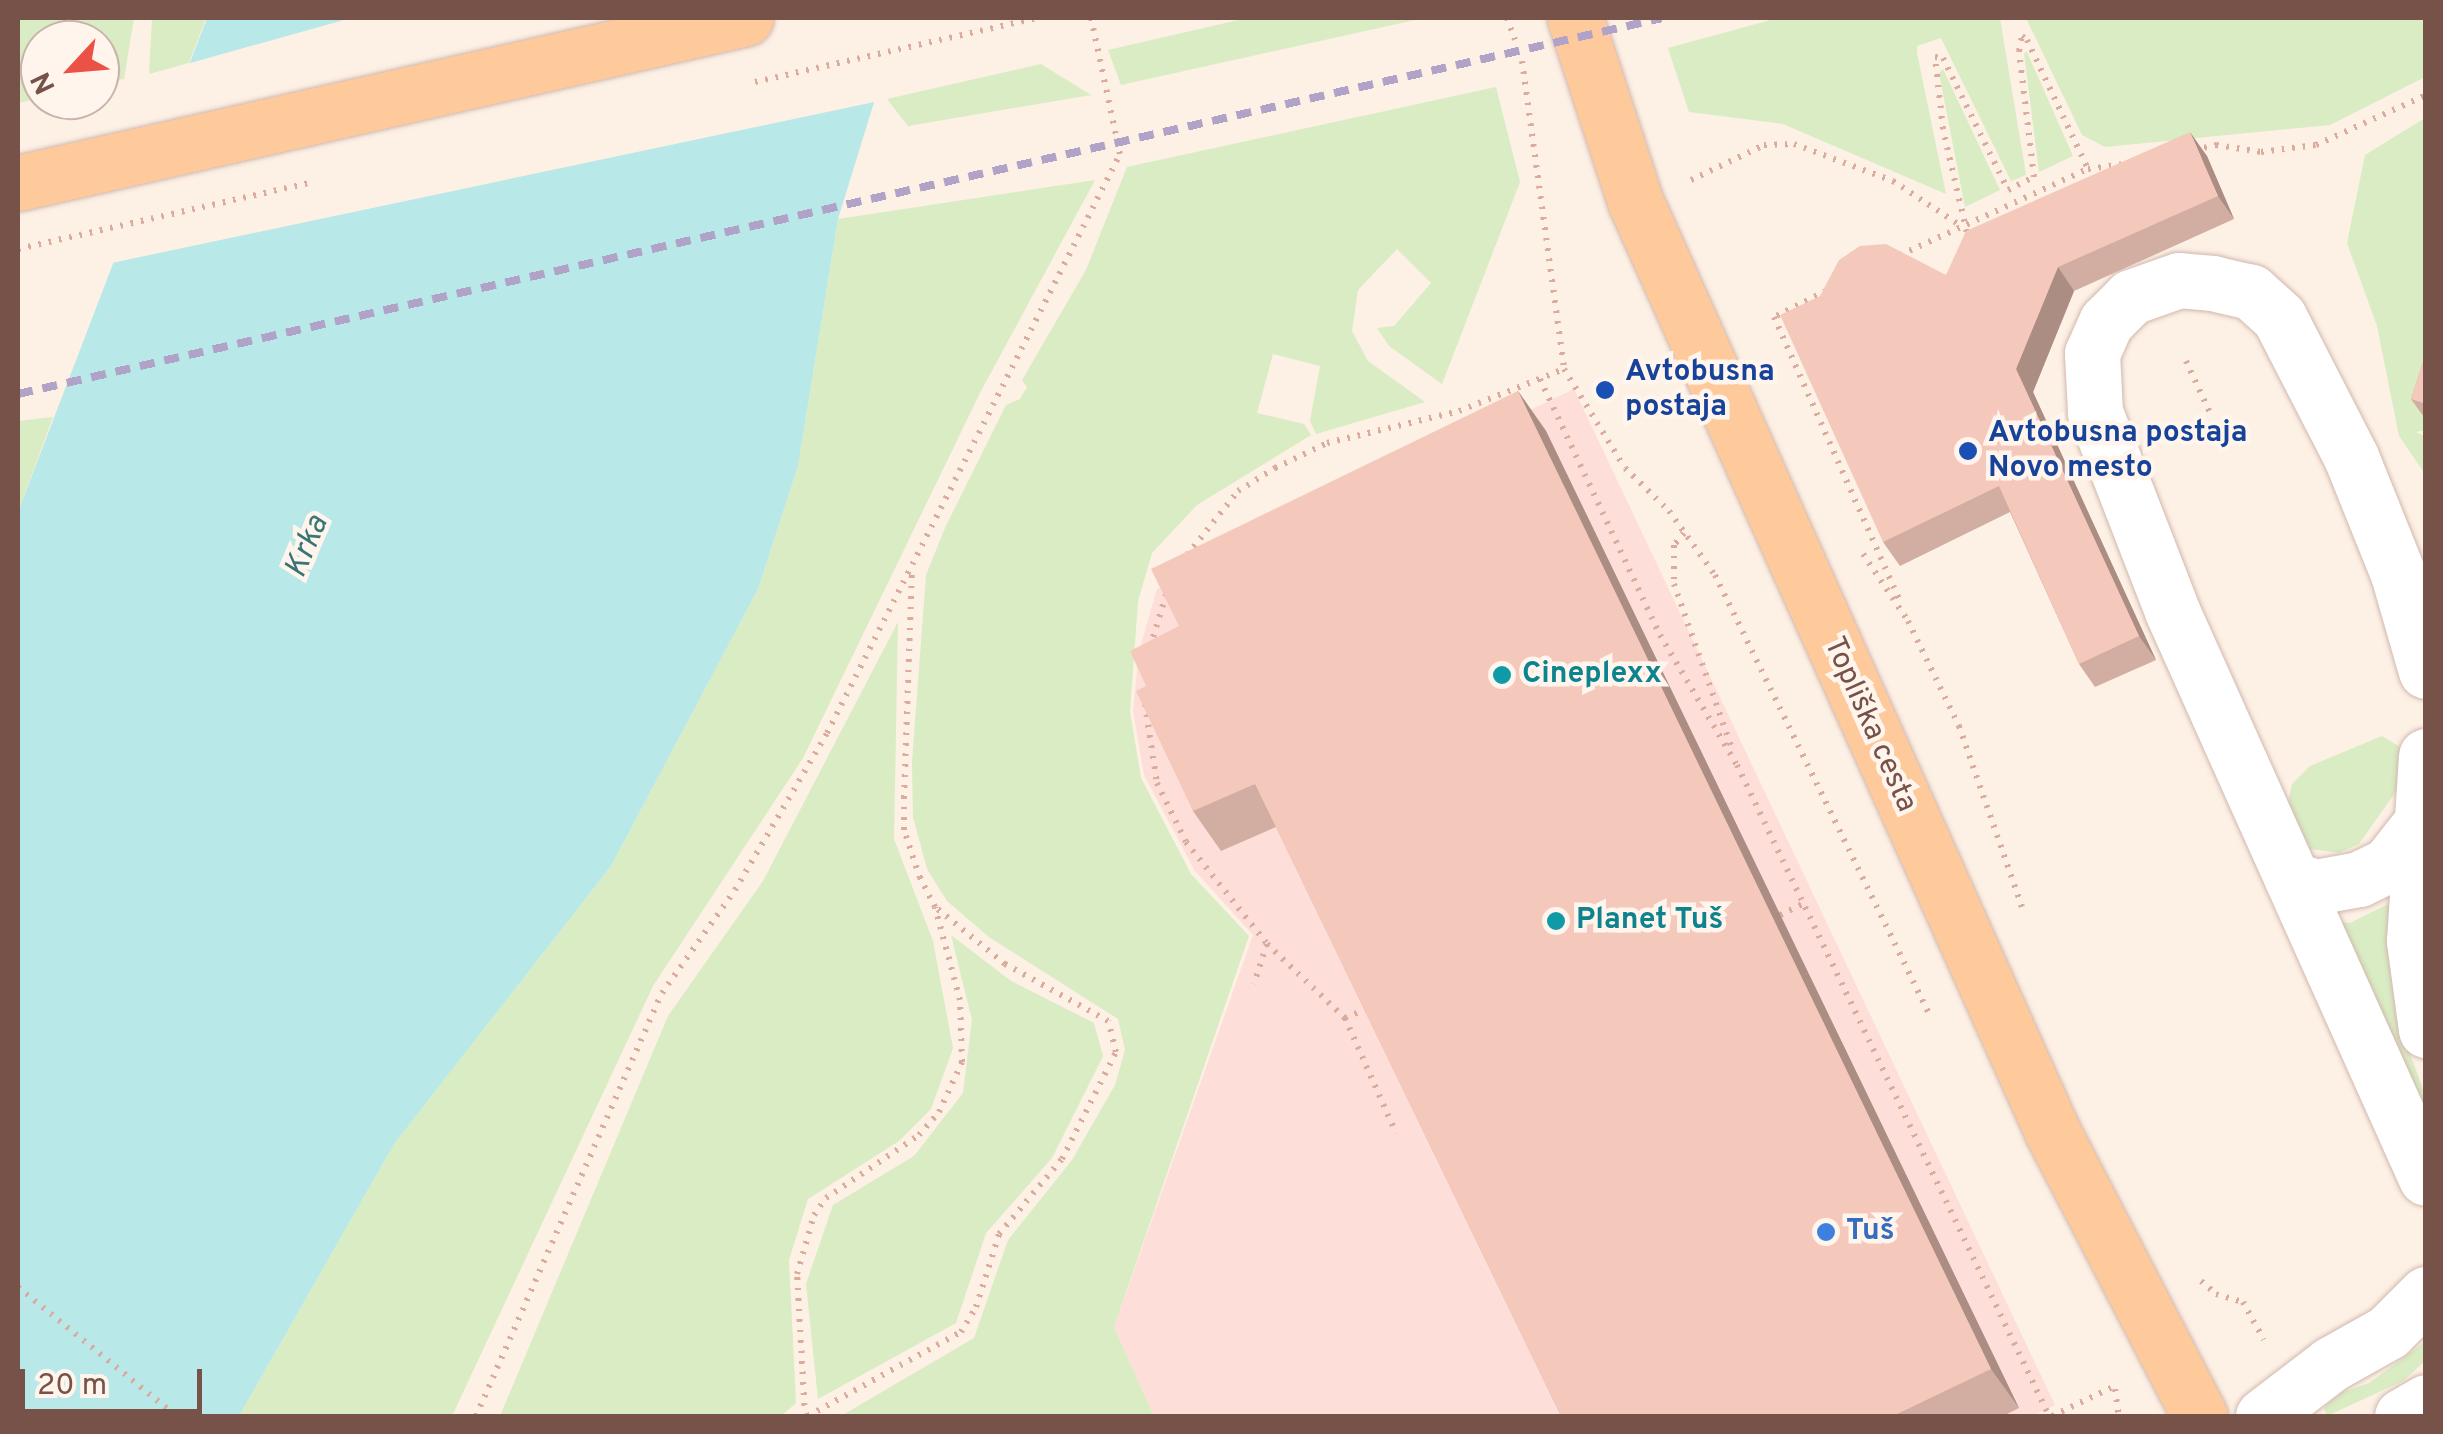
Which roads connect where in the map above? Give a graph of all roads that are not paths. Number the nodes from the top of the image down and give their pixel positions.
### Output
1 (746, 18) edge
2 (1575, 18) edge
3 (18, 183) edge
4 (2426, 671) edge
5 (2426, 756) edge
6 (2421, 823) junction
7 (2292, 879) junction
8 (2426, 1030) edge
9 (2426, 1178) edge
10 (2426, 1294) edge
11 (2426, 1402) edge
12 (2426, 1410) edge
13 (2200, 1416) edge
14 (2262, 1416) edge
15 (2402, 1416) edge
16 (2422, 1416) edge

1 - 3 main road
2 - 13 main road, Topliška cesta
4 - 7 street
5 - 6 street
6 - 7 street
6 - 8 street
7 - 9 street
10 - 14 street
11 - 15 street
12 - 16 street

